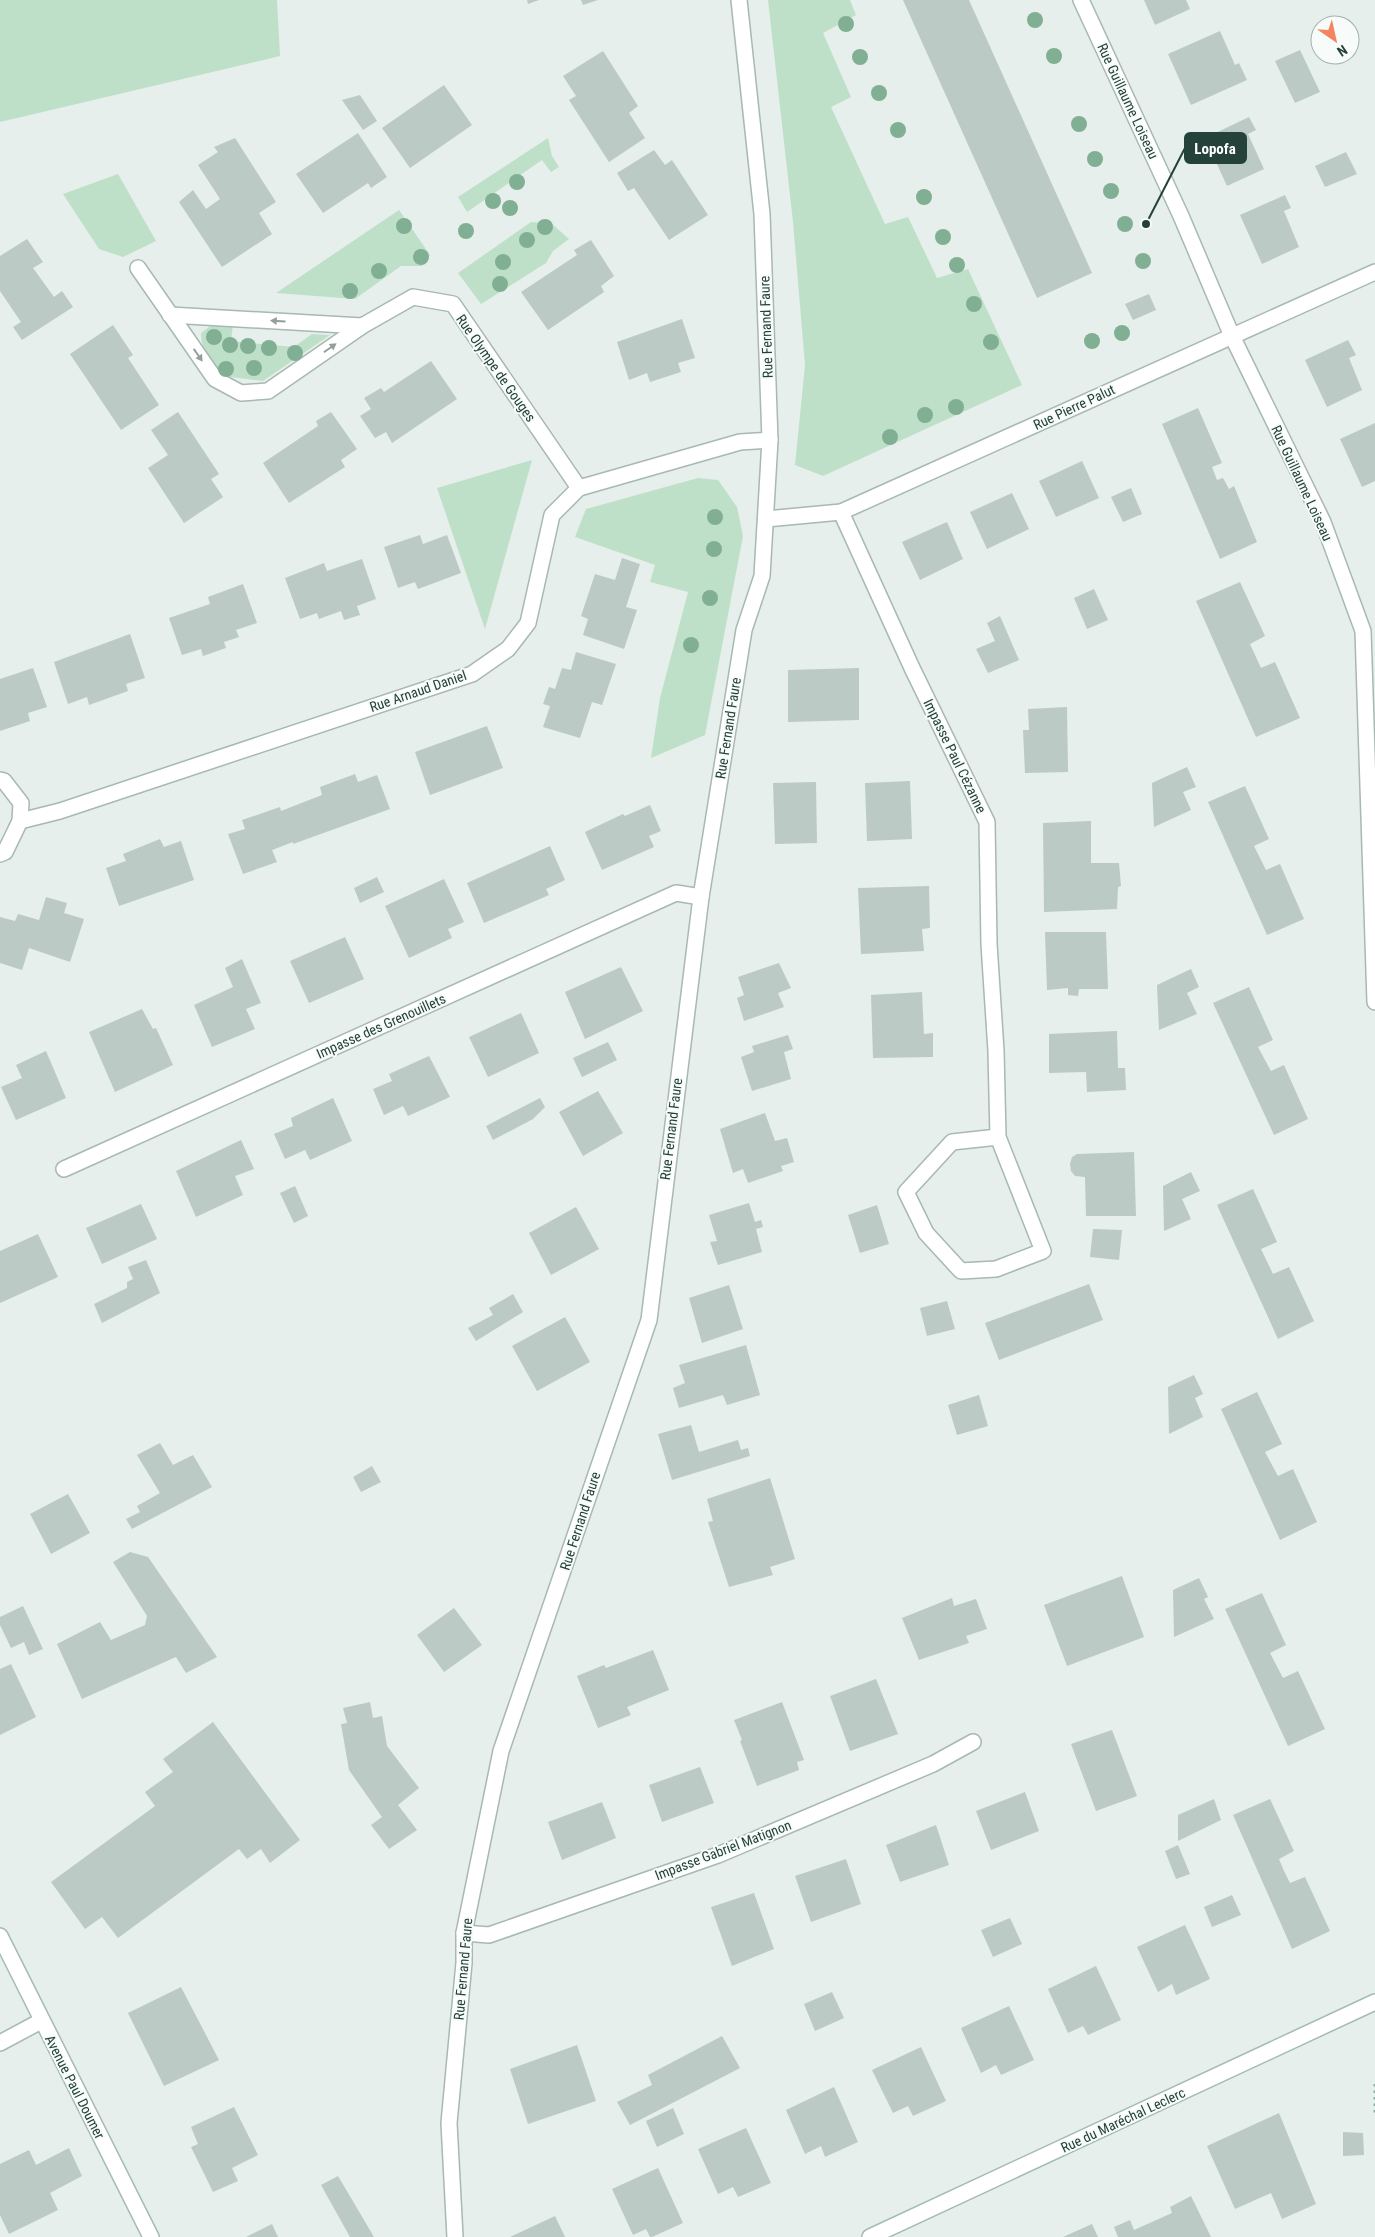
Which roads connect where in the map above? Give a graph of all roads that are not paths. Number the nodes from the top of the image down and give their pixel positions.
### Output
1 (740, 0) edge
2 (1081, 0) edge
3 (138, 268) dead end
4 (1375, 272) edge
5 (170, 315) junction
6 (362, 326) junction
7 (1232, 336) junction
8 (770, 440) junction
9 (579, 488) junction
10 (841, 512) junction
11 (766, 519) junction
12 (0, 780) edge
13 (20, 821) junction
14 (0, 854) edge
15 (701, 897) junction
16 (1375, 1002) edge
17 (998, 1138) junction
18 (64, 1169) dead end
19 (973, 1742) dead end
20 (464, 1934) junction
21 (0, 1936) edge
22 (1375, 2002) edge
23 (41, 2021) junction
24 (0, 2043) edge
25 (151, 2237) edge
26 (455, 2237) edge
27 (870, 2237) edge

1 - 8 street, Rue Fernand Faure
2 - 7 street, Rue Guillaume Loiseau
3 - 5 street, Rue Olympe de Gouges
4 - 7 street, Rue Pierre Palut
6 -> 5 street
5 -> 6 street, Rue Olympe de Gouges
6 - 9 street, Rue Olympe de Gouges
7 - 10 street, Rue Pierre Palut
7 - 16 street, Rue Guillaume Loiseau
8 - 9 street, Rue Arnaud Daniel
8 - 11 street, Rue Fernand Faure
9 - 13 street, Rue Arnaud Daniel
10 - 11 street, Rue Pierre Palut
10 - 17 street, Impasse Paul Cézanne
11 - 15 street, Rue Fernand Faure
12 - 13 street
13 - 14 street
15 - 18 street, Impasse des Grenouillets
15 - 20 street, Rue Fernand Faure
17 - 17 street, Impasse Paul Cézanne
19 - 20 street, Impasse Gabriel Matignon
20 - 26 street, Rue Fernand Faure
21 - 23 street, Avenue Paul Doumer
22 - 27 street, Rue du Maréchal Leclerc
23 - 24 street
23 - 25 street, Avenue Paul Doumer

